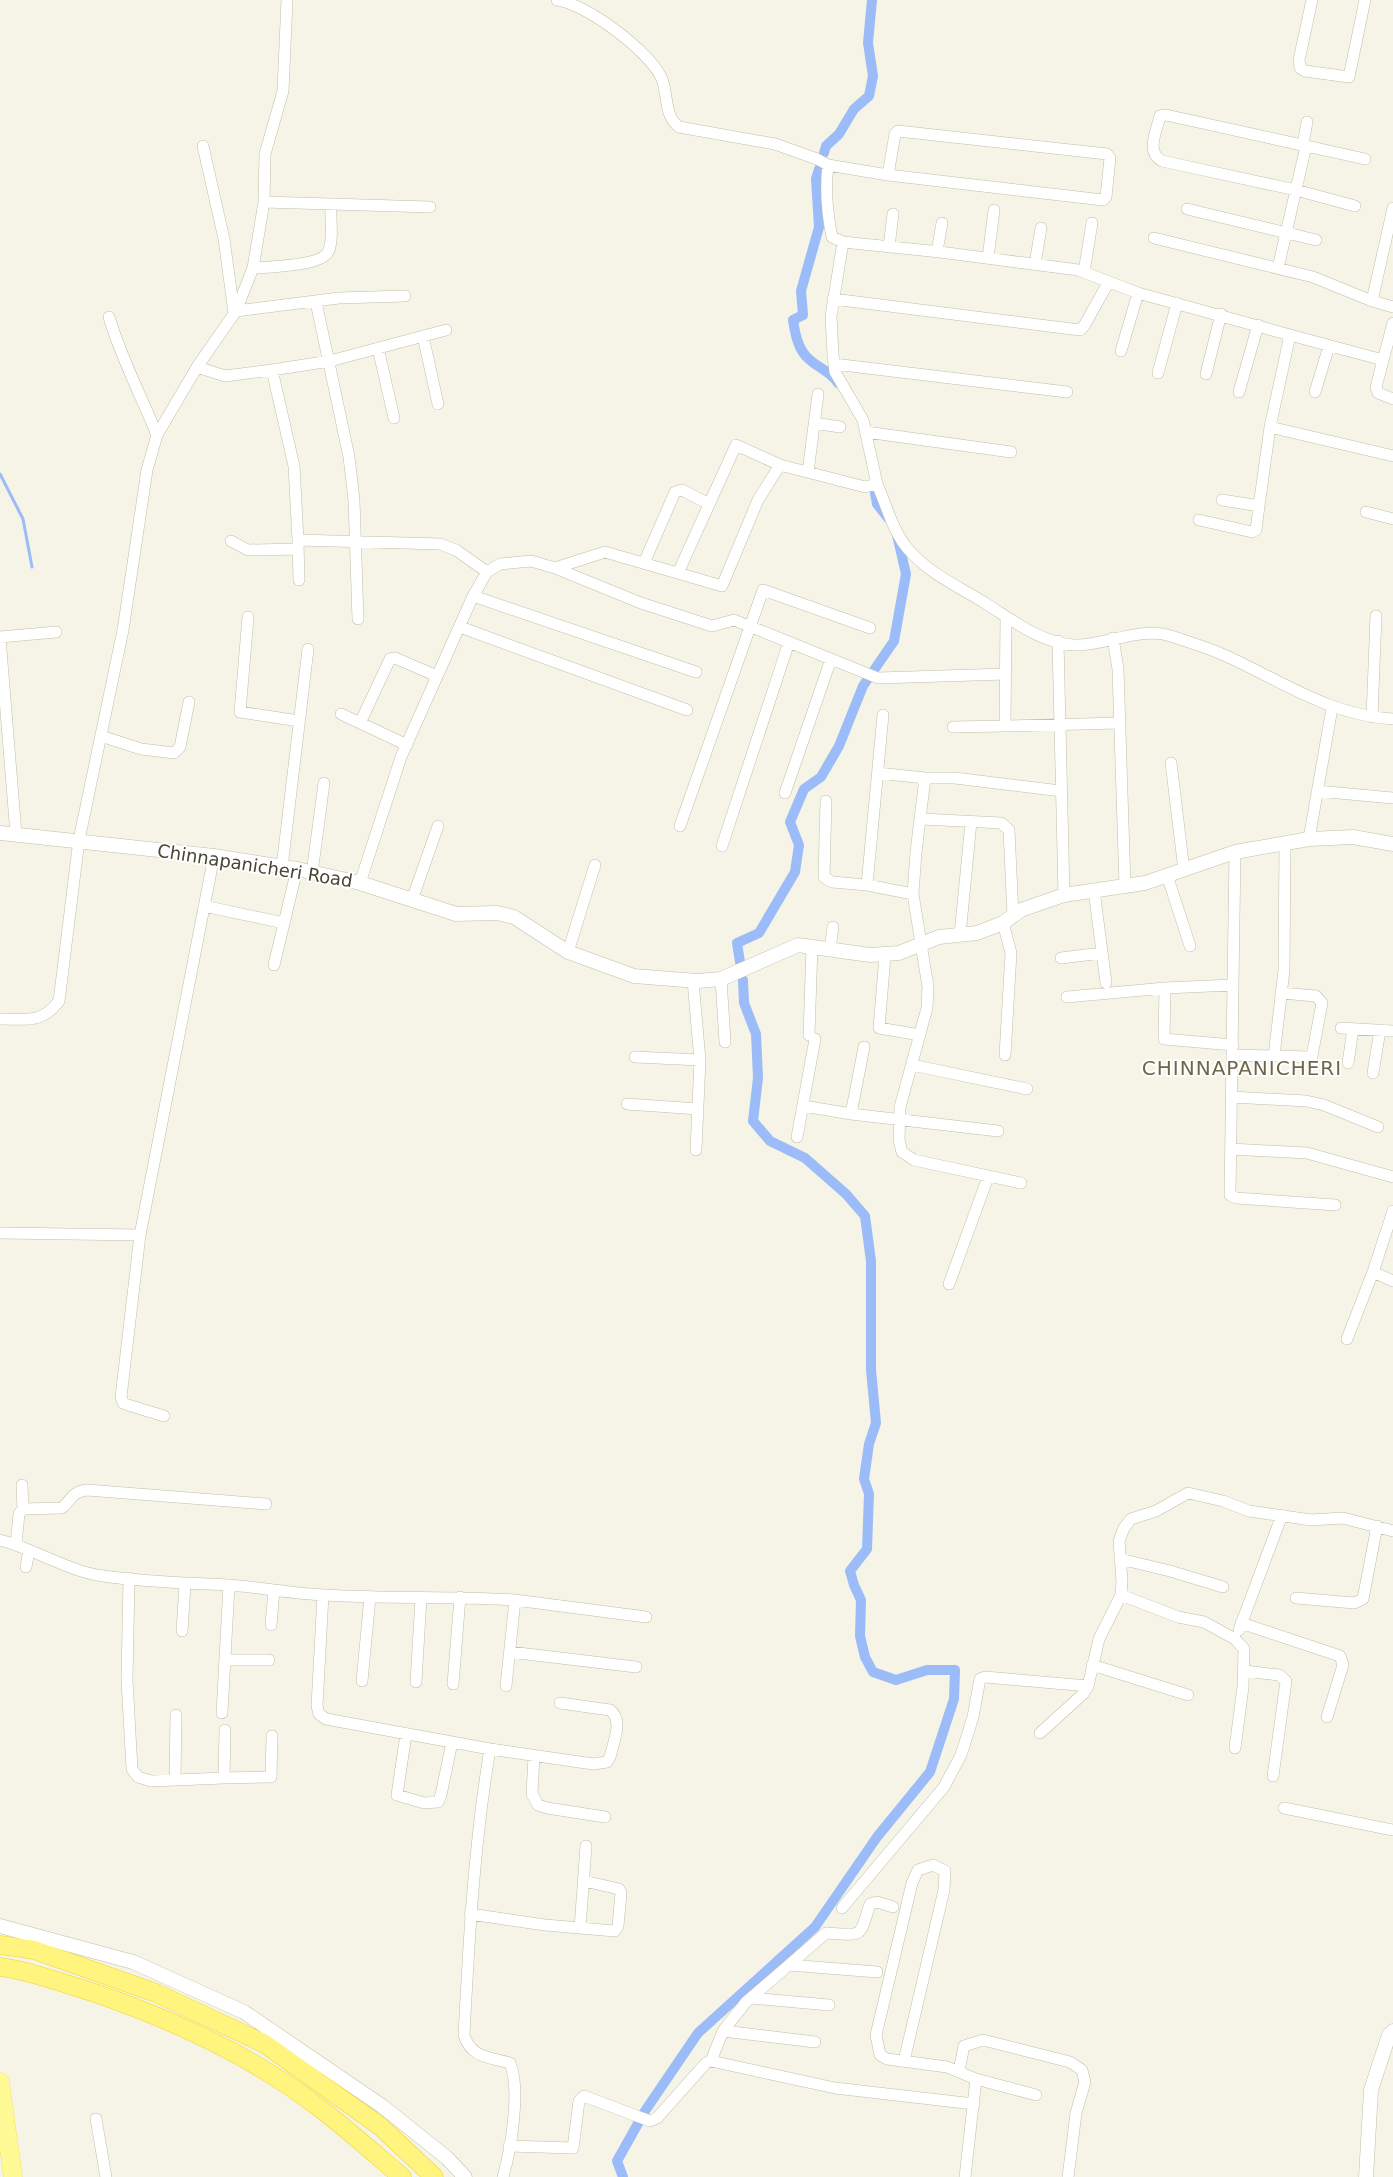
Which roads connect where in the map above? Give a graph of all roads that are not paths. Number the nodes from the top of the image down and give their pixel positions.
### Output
1 (286, 0) edge
2 (557, 0) edge
3 (1312, 0) edge
4 (1366, 0) edge
5 (1307, 122) dead end
6 (1303, 144) junction
7 (203, 146) dead end
8 (1365, 159) dead end
9 (828, 165) junction
10 (888, 175) junction
11 (1296, 190) junction
12 (264, 202) junction
13 (331, 205) junction
14 (1355, 206) dead end
15 (430, 207) dead end
16 (1393, 208) edge
17 (1187, 209) dead end
18 (994, 210) dead end
19 (893, 214) dead end
20 (942, 223) dead end
21 (1092, 223) dead end
22 (1040, 228) dead end
23 (1286, 233) junction
24 (1154, 238) dead end
25 (1316, 240) dead end
26 (843, 242) junction
27 (889, 246) junction
28 (937, 251) junction
29 (988, 258) junction
30 (1035, 264) junction
31 (253, 268) junction
32 (1278, 268) junction
33 (1084, 272) junction
34 (1108, 283) junction
35 (1138, 293) junction
36 (405, 296) dead end
37 (833, 299) junction
38 (1372, 301) junction
39 (316, 302) junction
40 (1177, 303) junction
41 (1393, 307) edge
42 (235, 312) junction
43 (1221, 314) junction
44 (109, 317) dead end
45 (1393, 323) edge
46 (1258, 325) junction
47 (446, 330) dead end
48 (1290, 335) junction
49 (423, 336) junction
50 (1329, 346) junction
51 (378, 348) junction
52 (1121, 351) dead end
53 (1384, 360) junction
54 (330, 361) junction
55 (834, 364) junction
56 (197, 367) junction
57 (272, 370) junction
58 (1158, 373) dead end
59 (1206, 374) dead end
60 (1068, 392) dead end
61 (1239, 392) dead end
62 (1315, 392) dead end
63 (818, 394) dead end
64 (1393, 399) edge
65 (438, 404) dead end
66 (394, 418) dead end
67 (814, 423) junction
68 (840, 427) dead end
69 (1270, 427) junction
70 (866, 432) junction
71 (157, 435) junction
72 (1010, 452) dead end
73 (1393, 456) edge
74 (780, 465) junction
75 (808, 472) junction
76 (877, 484) junction
77 (1222, 500) dead end
78 (709, 504) junction
79 (1259, 506) junction
80 (1366, 512) dead end
81 (1393, 519) edge
82 (1200, 520) dead end
83 (231, 541) dead end
84 (355, 542) junction
85 (298, 545) junction
86 (644, 563) junction
87 (555, 568) junction
88 (487, 572) junction
89 (678, 573) junction
90 (299, 580) dead end
91 (473, 596) junction
92 (1376, 616) dead end
93 (248, 617) dead end
94 (1006, 617) junction
95 (358, 619) dead end
96 (749, 626) junction
97 (460, 627) junction
98 (870, 628) dead end
99 (56, 632) dead end
100 (0, 637) edge
101 (1113, 638) junction
102 (789, 642) junction
103 (1058, 642) junction
104 (308, 649) dead end
105 (831, 659) junction
106 (696, 672) dead end
107 (1006, 674) junction
108 (438, 676) junction
109 (2, 688) edge
110 (190, 702) dead end
111 (1332, 708) junction
112 (687, 710) dead end
113 (341, 714) dead end
114 (883, 715) dead end
115 (1372, 718) junction
116 (1393, 719) edge
117 (299, 721) junction
118 (360, 723) junction
119 (1120, 723) junction
120 (1060, 724) junction
121 (1005, 726) junction
122 (954, 727) dead end
123 (101, 736) junction
124 (406, 746) junction
125 (1171, 763) dead end
126 (878, 773) junction
127 (926, 778) junction
128 (324, 783) dead end
129 (1061, 791) junction
130 (1318, 792) junction
131 (785, 793) dead end
132 (1393, 798) edge
133 (826, 801) dead end
134 (922, 819) junction
135 (971, 822) junction
136 (438, 826) dead end
137 (680, 826) dead end
138 (0, 833) edge
139 (16, 834) junction
140 (1309, 839) junction
141 (79, 840) junction
142 (1285, 843) junction
143 (1393, 844) edge
144 (722, 846) dead end
145 (1235, 852) junction
146 (214, 856) junction
147 (595, 865) dead end
148 (282, 867) junction
149 (297, 869) junction
150 (1184, 870) junction
151 (312, 873) junction
152 (1167, 875) junction
153 (360, 883) junction
154 (867, 885) junction
155 (1125, 886) junction
156 (1094, 890) junction
157 (913, 894) junction
158 (1064, 894) junction
159 (412, 900) junction
160 (204, 906) junction
161 (1008, 919) junction
162 (284, 922) junction
163 (833, 927) dead end
164 (960, 935) junction
165 (922, 944) junction
166 (812, 946) junction
167 (1190, 946) dead end
168 (830, 948) junction
169 (568, 952) junction
170 (1102, 953) junction
171 (885, 956) junction
172 (1061, 958) dead end
173 (274, 965) dead end
174 (721, 979) junction
175 (692, 981) junction
176 (1106, 983) dead end
177 (1233, 986) junction
178 (1164, 988) junction
179 (1281, 993) junction
180 (1067, 997) dead end
181 (0, 1019) edge
182 (1341, 1028) dead end
183 (1354, 1029) junction
184 (1380, 1030) junction
185 (1393, 1031) edge
186 (920, 1035) junction
187 (725, 1042) dead end
188 (864, 1047) dead end
189 (1232, 1050) junction
190 (1004, 1055) dead end
191 (635, 1056) dead end
192 (1274, 1056) junction
193 (700, 1060) junction
194 (1348, 1063) dead end
195 (912, 1065) junction
196 (1373, 1073) dead end
197 (1027, 1089) dead end
198 (1232, 1097) junction
199 (627, 1104) dead end
200 (804, 1106) junction
201 (698, 1109) junction
202 (851, 1114) junction
203 (900, 1119) junction
204 (1378, 1127) dead end
205 (998, 1131) dead end
206 (797, 1137) dead end
207 (1231, 1149) junction
208 (696, 1150) dead end
209 (988, 1177) junction
210 (1393, 1177) edge
211 (1021, 1184) dead end
212 (1334, 1205) dead end
213 (1393, 1212) edge
214 (0, 1234) edge
215 (140, 1236) junction
216 (1373, 1272) junction
217 (1393, 1282) edge
218 (949, 1284) dead end
219 (1347, 1339) dead end
220 (164, 1416) dead end
221 (22, 1486) dead end
222 (266, 1504) dead end
223 (23, 1509) junction
224 (1282, 1515) junction
225 (1377, 1526) junction
226 (1393, 1530) edge
227 (0, 1540) edge
228 (16, 1544) junction
229 (30, 1550) junction
230 (1120, 1559) junction
231 (26, 1567) dead end
232 (129, 1578) junction
233 (185, 1585) junction
234 (229, 1585) junction
235 (1223, 1587) dead end
236 (274, 1590) junction
237 (323, 1595) junction
238 (1121, 1595) junction
239 (370, 1597) junction
240 (460, 1597) junction
241 (421, 1598) junction
242 (1296, 1598) dead end
243 (515, 1600) junction
244 (646, 1617) dead end
245 (1241, 1623) junction
246 (271, 1625) dead end
247 (182, 1631) dead end
248 (1235, 1639) junction
249 (510, 1652) junction
250 (225, 1660) junction
251 (269, 1660) dead end
252 (1092, 1665) junction
253 (636, 1666) dead end
254 (1244, 1671) junction
255 (362, 1681) dead end
256 (416, 1682) dead end
257 (453, 1684) dead end
258 (506, 1686) dead end
259 (1088, 1686) junction
260 (1188, 1695) dead end
261 (560, 1703) dead end
262 (222, 1713) dead end
263 (176, 1715) dead end
264 (1327, 1717) dead end
265 (225, 1730) dead end
266 (1040, 1733) dead end
267 (406, 1734) junction
268 (272, 1736) dead end
269 (452, 1742) junction
270 (1235, 1748) dead end
271 (490, 1749) junction
272 (534, 1756) junction
273 (1273, 1776) dead end
274 (224, 1778) junction
275 (175, 1780) junction
276 (1284, 1808) dead end
277 (604, 1817) dead end
278 (1393, 1830) edge
279 (586, 1846) dead end
280 (584, 1881) junction
281 (893, 1907) dead end
282 (842, 1908) dead end
283 (470, 1914) junction
284 (0, 1926) edge
285 (580, 1928) junction
286 (0, 1945) edge
287 (789, 1965) junction
288 (0, 1966) edge
289 (877, 1972) dead end
290 (751, 1998) junction
291 (829, 2005) dead end
292 (723, 2031) junction
293 (1393, 2032) edge
294 (815, 2042) dead end
295 (711, 2061) junction
296 (904, 2061) junction
297 (959, 2071) junction
298 (976, 2079) junction
299 (0, 2082) edge
300 (1036, 2095) dead end
301 (974, 2104) junction
302 (96, 2119) dead end
303 (509, 2146) junction
304 (0, 2167) edge
305 (1, 2177) edge
306 (13, 2177) edge
307 (106, 2177) edge
308 (402, 2177) edge
309 (434, 2177) edge
310 (465, 2177) edge
311 (503, 2177) edge
312 (964, 2177) edge
313 (1068, 2177) edge
314 (1366, 2177) edge

1 - 12 street
2 - 9 street
3 - 4 street
5 - 6 street
6 - 8 street
6 - 11 street
6 - 11 street
7 - 42 street
9 - 10 street
9 - 26 street
10 - 10 street
11 - 14 street
11 - 23 street
12 - 13 street
12 - 31 street
13 - 15 street
13 - 31 street
16 - 38 street
17 - 23 street
18 - 29 street
19 - 27 street
20 - 28 street
21 - 33 street
22 - 30 street
23 - 25 street
23 - 32 street
24 - 32 street
26 - 27 street
26 - 37 street
27 - 28 street
28 - 29 street
29 - 30 street
30 - 33 street
31 - 42 street
32 - 38 street
33 - 34 street
34 - 35 street
34 - 37 street
35 - 40 street
35 - 52 street
36 - 39 street
37 - 55 street
38 - 41 street
39 - 42 street
39 - 54 street
40 - 43 street
40 - 58 street
42 - 56 street
43 - 46 street
43 - 59 street
44 - 71 street
45 - 53 street
46 - 48 street
46 - 61 street
47 - 49 street
48 - 50 street
48 - 69 street
49 - 51 street
49 - 65 street
50 - 53 street
50 - 62 street
51 - 54 street
51 - 66 street
53 - 64 street
54 - 57 street
54 - 84 street
55 - 60 street
55 - 70 street
56 - 57 street
56 - 71 street
57 - 85 street
63 - 67 street
67 - 68 street
67 - 75 street
69 - 73 street
69 - 79 street
70 - 72 street
70 - 76 street
71 - 123 street
74 - 75 street
74 - 78 street
74 - 89 street
75 - 76 street
76 - 94 street
77 - 79 street
78 - 86 street
78 - 89 street
79 - 82 street
80 - 81 street
83 - 85 street
84 - 85 street
84 - 88 street
84 - 95 street
85 - 90 street
86 - 87 street
86 - 89 street
87 - 88 street
87 - 96 street
88 - 91 street
91 - 97 street
91 - 106 street
92 - 115 street
93 - 117 street
94 - 103 street
94 - 107 street
96 - 98 street
96 - 102 street
96 - 137 street
97 - 108 street
97 - 112 street
99 - 100 street
100 - 109 street
101 - 103 street
101 - 111 street
101 - 119 street
102 - 105 street
102 - 144 street
103 - 120 street
104 - 117 street
105 - 107 street
105 - 131 street
107 - 121 street
108 - 118 street
108 - 124 street
109 - 139 street
110 - 123 street
111 - 115 street
111 - 130 street
113 - 118 street
114 - 126 street
115 - 116 street
117 - 148 street
118 - 124 street
119 - 120 street
119 - 155 street
120 - 121 street
120 - 129 street
121 - 122 street
123 - 141 street
124 - 153 street
125 - 150 street
126 - 127 street
126 - 154 street
127 - 129 street
127 - 134 street
128 - 151 street
129 - 158 street
130 - 132 street
130 - 140 street
133 - 154 street
134 - 135 street
134 - 157 street
135 - 161 street
135 - 164 street
136 - 159 street
138 - 139 street, Chinnapanicheri Road
139 - 141 street, Chinnapanicheri Road
140 - 142 street, Chinnapanicheri Road
140 - 143 street, Chinnapanicheri Road
141 - 146 street, Chinnapanicheri Road
141 - 181 street
142 - 145 street, Chinnapanicheri Road
142 - 179 street
145 - 150 street, Chinnapanicheri Road
145 - 177 street
146 - 148 street, Chinnapanicheri Road
146 - 160 street
147 - 169 street
148 - 149 street, Chinnapanicheri Road
149 - 151 street, Chinnapanicheri Road
149 - 162 street
150 - 152 street, Chinnapanicheri Road
151 - 153 street, Chinnapanicheri Road
152 - 155 street, Chinnapanicheri Road
152 - 167 street
153 - 159 street, Chinnapanicheri Road
154 - 157 street
155 - 156 street, Chinnapanicheri Road
156 - 158 street, Chinnapanicheri Road
156 - 170 street
157 - 165 street
158 - 161 street, Chinnapanicheri Road
159 - 169 street, Chinnapanicheri Road
160 - 162 street
160 - 215 street
161 - 164 street, Chinnapanicheri Road
161 - 190 street
162 - 173 street
163 - 168 street
164 - 165 street, Chinnapanicheri Road
165 - 171 street, Chinnapanicheri Road
165 - 186 street
166 - 168 street, Chinnapanicheri Road
166 - 174 street, Chinnapanicheri Road
166 - 200 street
168 - 171 street, Chinnapanicheri Road
169 - 175 street, Chinnapanicheri Road
170 - 172 street
170 - 176 street
171 - 186 street
174 - 175 street, Chinnapanicheri Road
174 - 187 street
175 - 193 street
177 - 178 street
177 - 189 street
178 - 180 street
178 - 189 street
179 - 192 street
179 - 192 street
182 - 183 street
183 - 184 street
183 - 194 street
184 - 185 street
184 - 196 street
186 - 195 street
188 - 202 street
189 - 192 street
189 - 198 street
191 - 193 street
193 - 201 street
195 - 197 street
195 - 203 street
198 - 204 street
198 - 207 street
199 - 201 street
200 - 202 street
200 - 206 street
201 - 208 street
202 - 203 street
203 - 205 street
203 - 209 street
207 - 210 street
207 - 212 street
209 - 211 street
209 - 218 street
213 - 216 street
214 - 215 street
215 - 220 street
216 - 217 street
216 - 219 street
221 - 223 street
222 - 223 street
223 - 228 street
224 - 225 street
224 - 230 street
224 - 245 street
225 - 226 street
225 - 242 street
227 - 228 street
228 - 229 street
229 - 231 street
229 - 232 street
230 - 235 street
230 - 238 street
232 - 233 street
232 - 275 street
233 - 234 street
233 - 247 street
234 - 236 street
234 - 250 street
236 - 237 street
236 - 246 street
237 - 239 street
237 - 267 street
238 - 248 street
238 - 252 street
239 - 241 street
239 - 255 street
240 - 241 street
240 - 243 street
240 - 257 street
241 - 256 street
243 - 244 street
243 - 249 street
245 - 248 street
245 - 264 street
248 - 254 street
249 - 253 street
249 - 258 street
250 - 251 street
250 - 262 street
252 - 259 street
252 - 260 street
254 - 270 street
254 - 273 street
259 - 266 street
259 - 282 street
261 - 272 street
263 - 275 street
265 - 274 street
267 - 269 street
267 - 269 street
268 - 274 street
269 - 271 street
271 - 272 street
271 - 283 street
272 - 277 street
274 - 275 street
276 - 278 street
279 - 280 street
280 - 285 street
280 - 285 street
281 - 287 street
283 - 285 street
283 - 303 street
284 - 310 street
286 - 309 highway
287 - 289 street
287 - 290 street
288 - 308 highway
290 - 291 street
290 - 292 street
292 - 294 street
292 - 295 street
293 - 314 street
295 - 301 street
295 - 303 street
296 - 296 street
296 - 297 street
297 - 298 street
297 - 313 street
298 - 300 street
298 - 301 street
299 - 306 main road
301 - 312 street
302 - 307 street
303 - 311 street
304 - 305 main road

